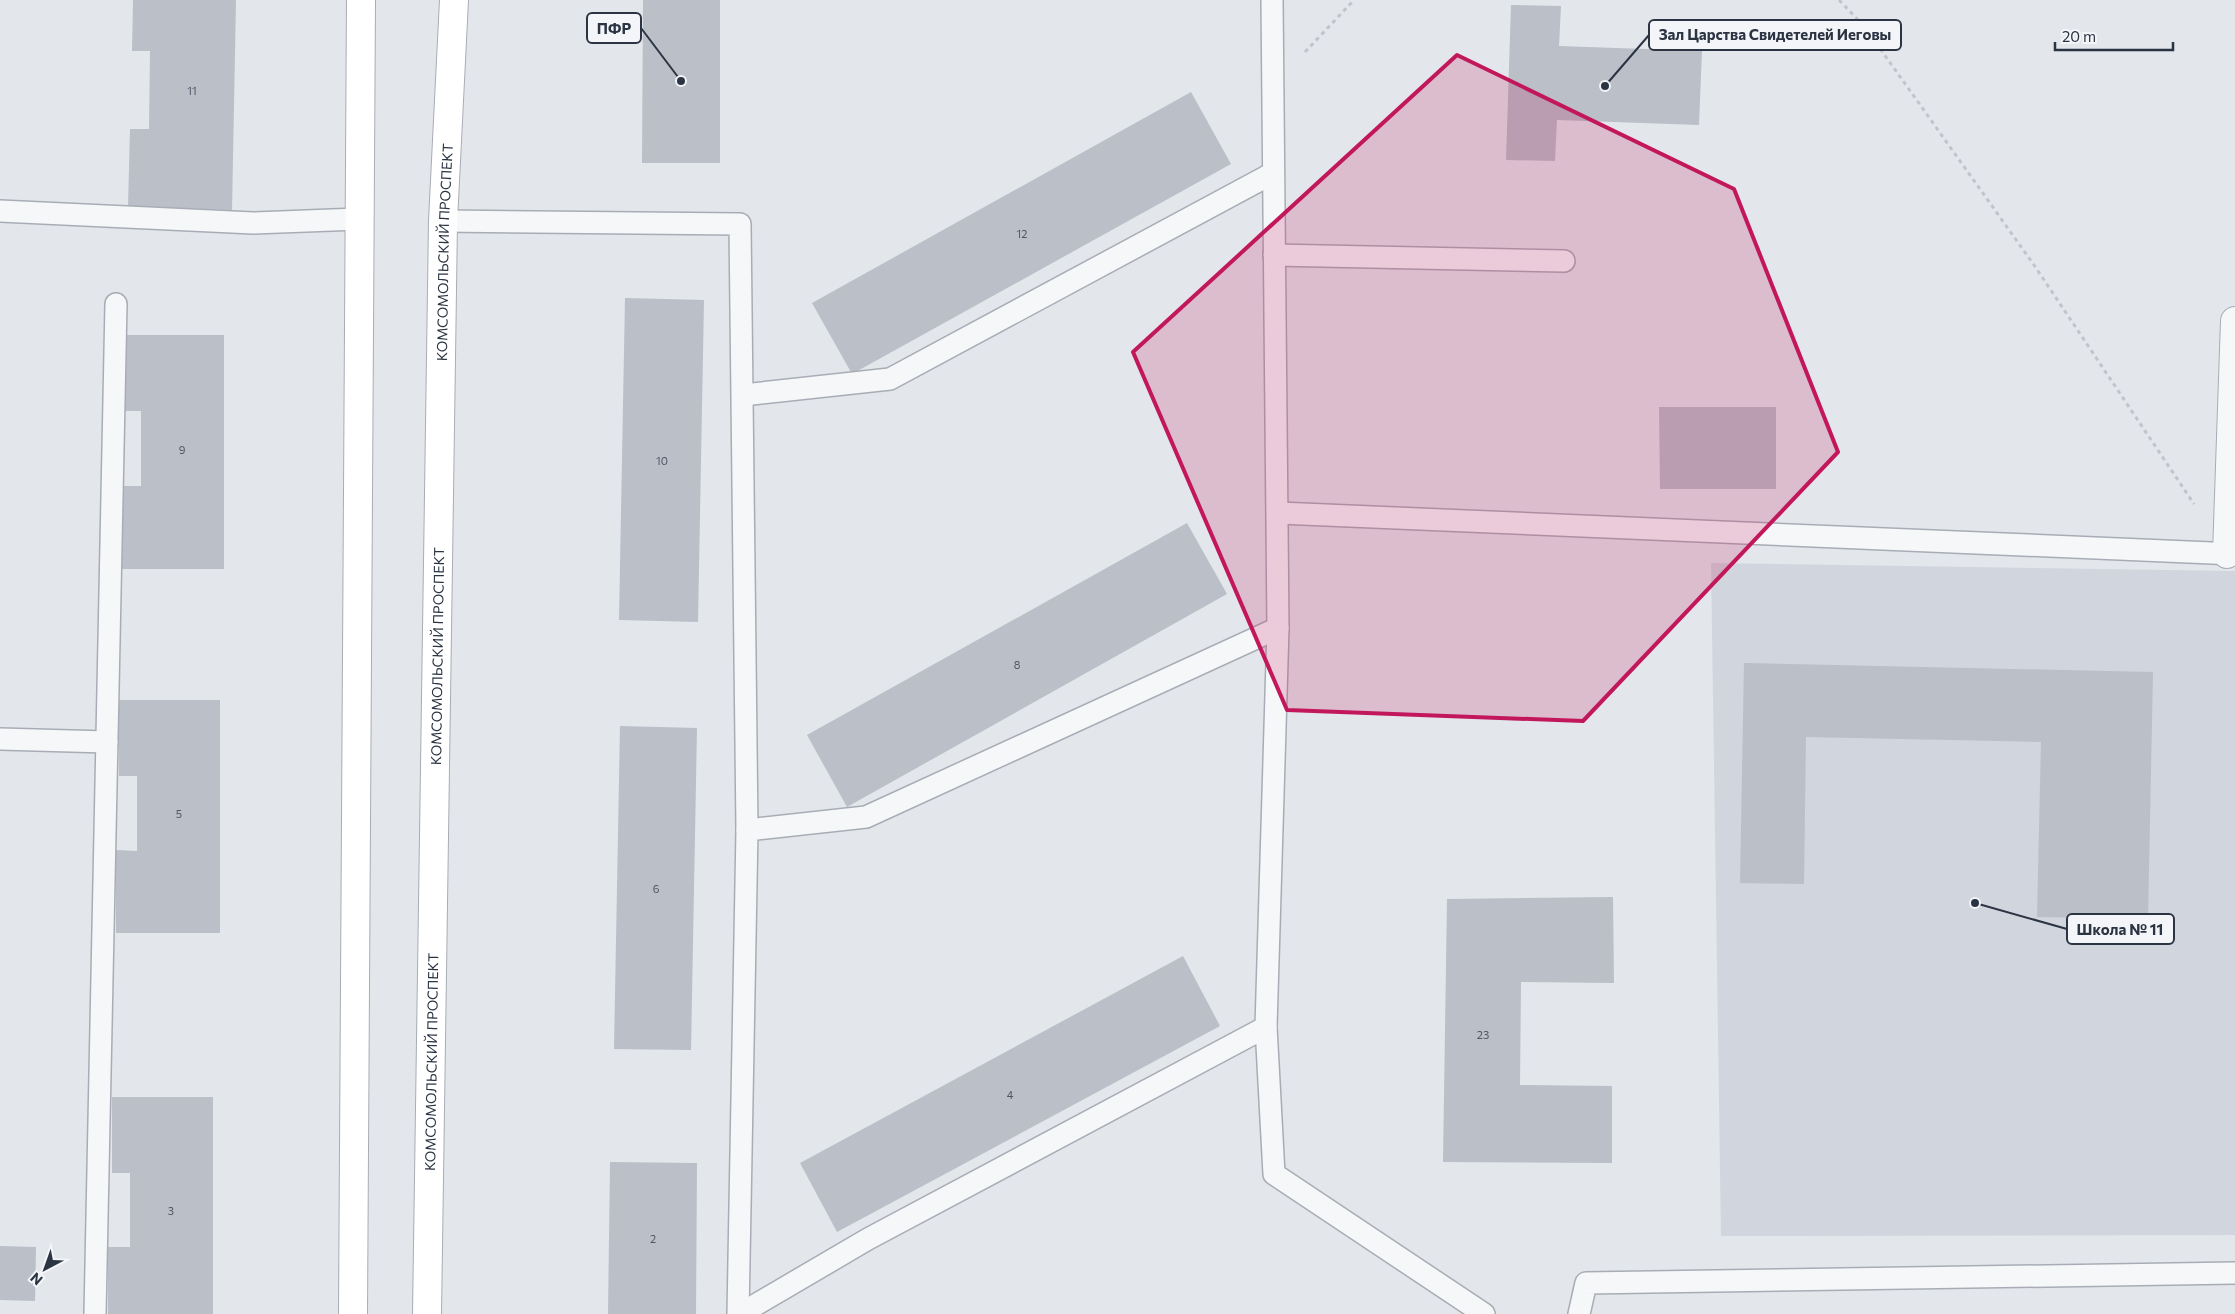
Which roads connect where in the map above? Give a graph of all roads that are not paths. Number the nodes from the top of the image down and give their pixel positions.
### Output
1 (361, 0) edge
2 (454, 0) edge
3 (1272, 0) edge
4 (1273, 173) junction
5 (0, 211) edge
6 (358, 219) junction
7 (443, 221) junction
8 (1274, 255) junction
9 (1564, 261) dead end
10 (116, 304) dead end
11 (2235, 321) edge
12 (744, 395) junction
13 (1279, 513) junction
14 (2231, 554) edge
15 (1278, 628) junction
16 (0, 739) edge
17 (106, 742) junction
18 (747, 830) junction
19 (1266, 1027) junction
20 (2235, 1273) edge
21 (95, 1314) edge
22 (353, 1314) edge
23 (427, 1314) edge
24 (739, 1314) edge
25 (1484, 1314) edge
26 (1579, 1314) edge

1 - 6 main road
2 - 7 main road, КОМСОМОЛЬСКИЙ ПРОСПЕКТ
3 - 4 lane
4 - 8 lane
4 - 12 lane
5 - 6 lane
6 - 22 main road
7 - 12 lane
7 - 23 main road, КОМСОМОЛЬСКИЙ ПРОСПЕКТ
8 - 9 lane
8 - 13 lane
10 - 17 lane
11 - 14 street
12 - 18 lane
13 - 14 lane
13 - 15 lane
15 - 18 lane
15 - 19 lane
16 - 17 lane
17 - 21 lane
18 - 24 lane
19 - 24 lane
19 - 25 lane
20 - 26 lane

